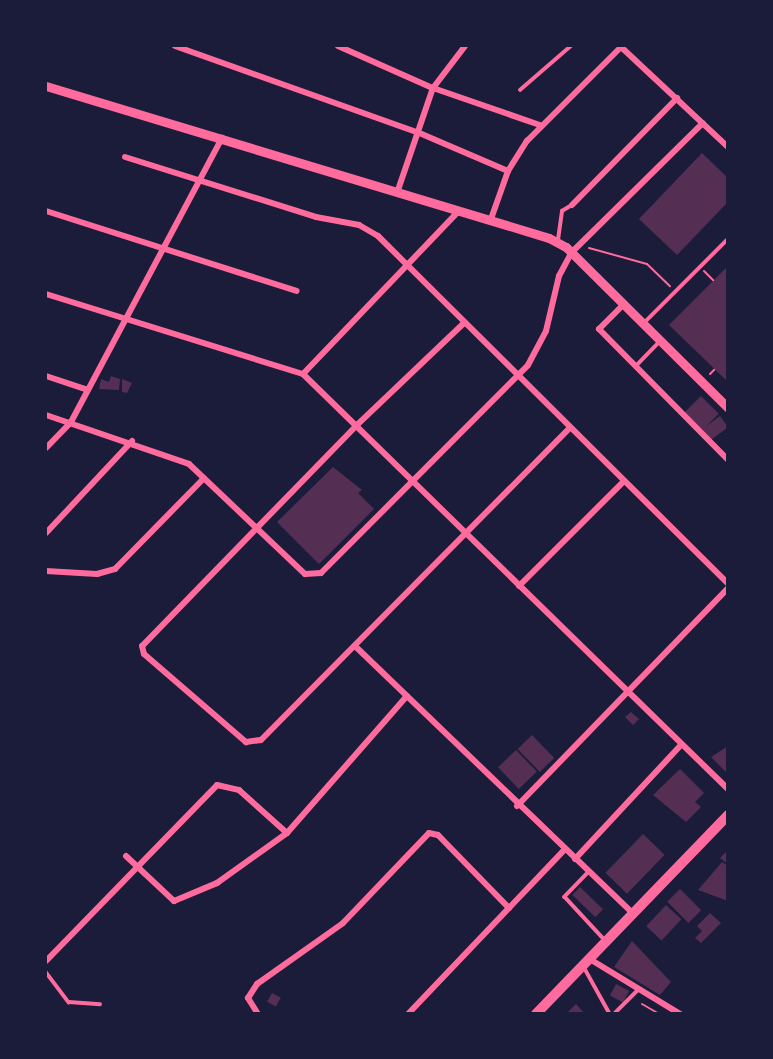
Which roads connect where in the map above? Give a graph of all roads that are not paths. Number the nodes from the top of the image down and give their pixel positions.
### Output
1 (175, 46) edge
2 (338, 46) edge
3 (571, 46) edge
4 (621, 46) edge
5 (462, 47) edge
6 (46, 86) edge
7 (433, 88) junction
8 (520, 90) dead end
9 (677, 98) junction
10 (703, 123) junction
11 (540, 125) junction
12 (417, 132) junction
13 (223, 136) junction
14 (727, 147) edge
15 (125, 158) dead end
16 (508, 170) junction
17 (200, 180) junction
18 (398, 190) junction
19 (572, 205) joint
20 (46, 211) edge
21 (458, 211) junction
22 (491, 219) junction
23 (727, 239) edge
24 (558, 242) junction
25 (166, 249) junction
26 (571, 253) junction
27 (407, 264) junction
28 (297, 291) dead end
29 (46, 294) edge
30 (623, 305) junction
31 (126, 319) junction
32 (464, 323) junction
33 (642, 325) junction
34 (659, 342) junction
35 (634, 367) junction
36 (303, 374) junction
37 (46, 376) edge
38 (518, 376) junction
39 (88, 390) junction
40 (727, 408) edge
41 (46, 415) edge
42 (71, 422) junction
43 (357, 425) junction
44 (570, 428) junction
45 (132, 441) junction
46 (46, 449) edge
47 (727, 460) edge
48 (204, 478) junction
49 (412, 478) junction
50 (623, 482) junction
51 (258, 528) junction
52 (46, 533) edge
53 (465, 533) junction
54 (46, 571) edge
55 (727, 585) edge
56 (519, 586) junction
57 (355, 646) junction
58 (627, 691) junction
59 (407, 696) junction
60 (681, 746) junction
61 (727, 789) edge
62 (517, 806) junction
63 (727, 815) edge
64 (287, 834) junction
65 (565, 849) junction
66 (126, 856) dead end
67 (575, 859) junction
68 (137, 867) junction
69 (589, 872) junction
70 (509, 908) junction
71 (632, 913) junction
72 (605, 940) junction
73 (46, 961) edge
74 (585, 961) junction
75 (46, 972) edge
76 (637, 991) junction
77 (100, 1004) dead end
78 (258, 1013) edge
79 (408, 1013) edge
80 (536, 1013) edge
81 (612, 1013) edge
82 (680, 1013) edge

1 - 12 street
2 - 7 street
3 - 8 lane
4 - 9 street
4 - 11 street
5 - 7 street
6 - 13 main road
7 - 11 street
7 - 12 street
9 - 10 street
9 - 19 street
10 - 14 street
10 - 26 street
11 - 16 street
12 - 16 street
12 - 18 street
13 - 17 street
13 - 18 main road
15 - 17 street
16 - 22 street
17 - 25 street
17 - 27 street
18 - 21 main road
19 - 24 lane
20 - 25 street
21 - 22 main road
21 - 27 street
22 - 24 main road
23 - 33 lane
24 - 26 main road
25 - 28 street
25 - 31 street
26 - 30 main road
26 - 38 street
27 - 32 street
27 - 36 street
29 - 31 street
30 - 33 main road
30 - 35 street
31 - 36 street
31 - 39 street
32 - 38 street
32 - 43 street
33 - 34 main road
34 - 35 lane
34 - 40 main road
35 - 47 street
36 - 43 street
37 - 39 street
38 - 44 street
38 - 49 street
39 - 42 street
41 - 42 street
42 - 45 street
42 - 46 street
43 - 49 street
43 - 51 street
44 - 50 street
44 - 53 street
45 - 48 street
45 - 52 street
48 - 51 street
48 - 54 street
49 - 51 street
49 - 53 street
50 - 55 street
50 - 56 street
51 - 57 street
53 - 56 street
53 - 57 street
55 - 58 street
56 - 58 street
57 - 59 street
58 - 60 street
58 - 62 street
59 - 62 street
59 - 64 street
60 - 61 street
60 - 67 street
62 - 65 street
63 - 71 main road
64 - 68 street
64 - 68 street
65 - 67 street
65 - 70 street
66 - 68 street
67 - 69 street
68 - 73 street
69 - 71 street
69 - 72 lane
70 - 78 street
70 - 79 street
71 - 72 main road
72 - 74 main road
74 - 76 street
74 - 80 main road
74 - 81 lane
75 - 77 lane
76 - 81 lane
76 - 82 street

